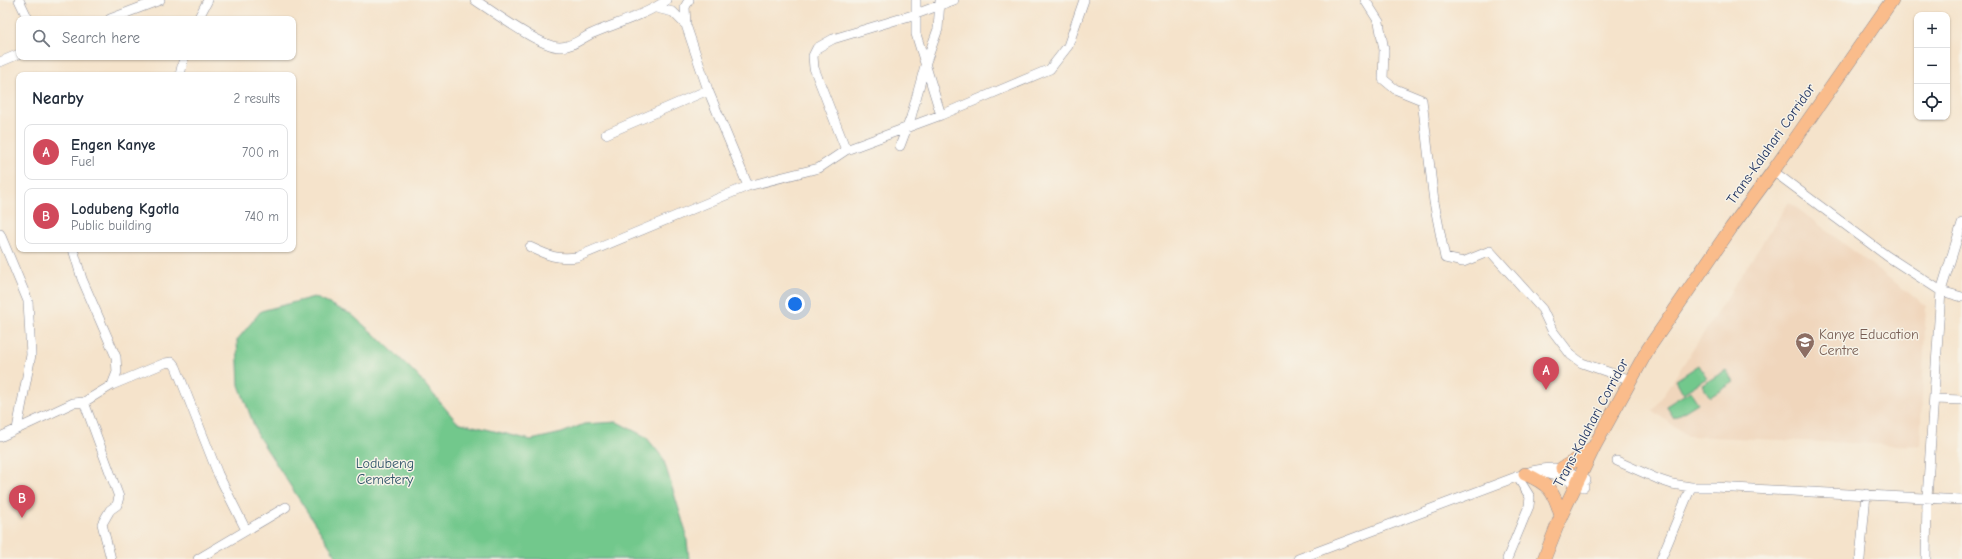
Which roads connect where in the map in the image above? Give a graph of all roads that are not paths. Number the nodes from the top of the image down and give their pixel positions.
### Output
1 (18, 0) edge
2 (160, 0) edge
3 (208, 0) edge
4 (475, 0) edge
5 (666, 0) edge
6 (689, 0) edge
7 (916, 0) edge
8 (954, 0) edge
9 (1084, 0) edge
10 (1365, 0) edge
11 (1892, 0) edge
12 (939, 3) edge
13 (656, 8) junction
14 (916, 14) junction
15 (26, 16) edge
16 (118, 16) edge
17 (200, 16) edge
18 (686, 25) junction
19 (16, 55) edge
20 (183, 60) edge
21 (0, 62) edge
22 (926, 62) junction
23 (181, 72) edge
24 (708, 90) junction
25 (941, 115) junction
26 (907, 128) junction
27 (606, 134) dead end
28 (900, 146) dead end
29 (846, 150) junction
30 (1773, 171) junction
31 (748, 186) junction
32 (1962, 223) edge
33 (0, 234) edge
34 (530, 247) dead end
35 (74, 252) edge
36 (1941, 291) junction
37 (1962, 297) edge
38 (1677, 307) junction
39 (1631, 380) junction
40 (112, 385) junction
41 (1935, 399) junction
42 (1962, 400) edge
43 (84, 402) junction
44 (17, 429) junction
45 (0, 437) edge
46 (1595, 445) junction
47 (1617, 461) dead end
48 (1562, 468) junction
49 (1525, 474) junction
50 (1582, 482) junction
51 (1692, 487) junction
52 (1866, 494) junction
53 (1927, 498) junction
54 (1962, 500) edge
55 (286, 507) dead end
56 (1561, 516) junction
57 (246, 530) junction
58 (111, 559) edge
59 (198, 559) edge
60 (1298, 559) edge
61 (1507, 559) edge
62 (1544, 559) edge
63 (1550, 559) edge
64 (1661, 559) edge
65 (1860, 559) edge
66 (1926, 559) edge

1 - 15 street
2 - 16 street
3 - 17 street
4 - 13 street
5 - 13 street
6 - 18 street
7 - 14 street
8 - 12 street
9 - 25 street
10 - 39 street
11 - 30 highway, Trans-Kalahari Corridor
12 - 14 street
12 - 22 street
13 - 18 street
14 - 22 street
14 - 29 street
18 - 24 street
19 - 21 street
20 - 23 street
22 - 25 street
22 - 26 street
24 - 27 street
24 - 31 street
25 - 26 street
26 - 28 street
26 - 29 street
29 - 31 street
30 - 36 street
30 - 38 highway, Trans-Kalahari Corridor
31 - 34 street
32 - 36 street
33 - 44 street
35 - 40 street
36 - 37 street
36 - 41 street
38 - 39 highway, Trans-Kalahari Corridor
38 - 50 highway, Trans-Kalahari Corridor
39 - 46 highway, Trans-Kalahari Corridor
40 - 43 street
40 - 57 street
41 - 42 street
41 - 53 street
43 - 44 street
43 - 58 street
44 - 45 street
46 - 48 highway
46 - 50 highway, Trans-Kalahari Corridor
47 - 51 street
48 - 49 street
48 - 50 street
49 - 50 street
49 - 56 highway
49 - 60 street
49 - 61 street
50 - 56 highway, Trans-Kalahari Corridor
50 - 63 highway, Trans-Kalahari Corridor
51 - 52 street
51 - 64 street
52 - 53 street
52 - 65 street
53 - 54 street
53 - 66 street
55 - 57 street
56 - 62 highway, Trans-Kalahari Corridor
57 - 59 street

